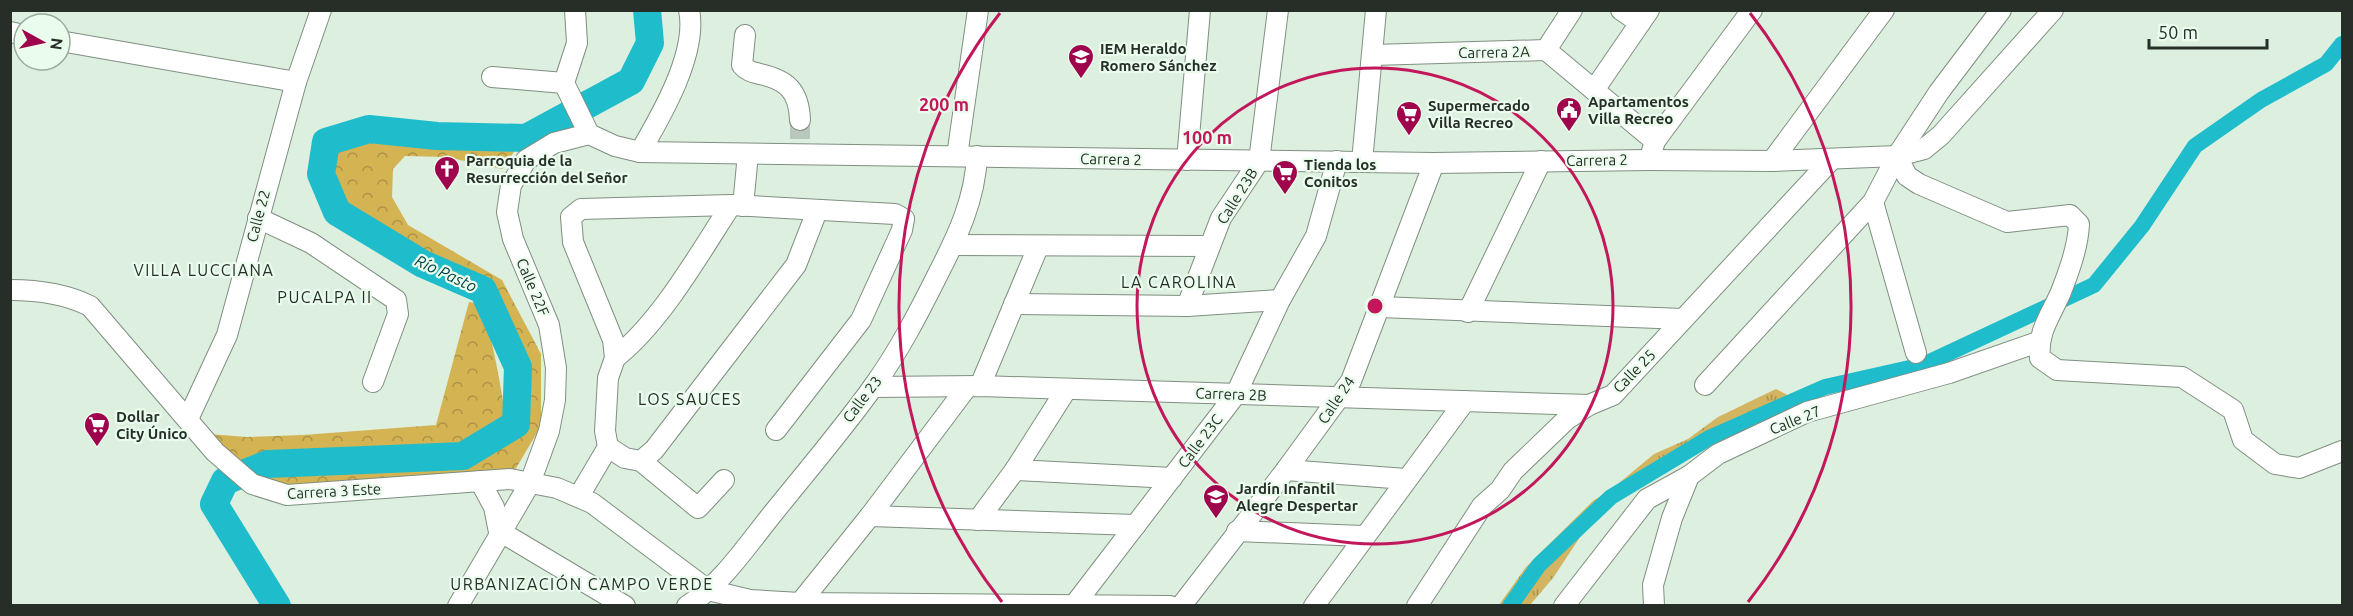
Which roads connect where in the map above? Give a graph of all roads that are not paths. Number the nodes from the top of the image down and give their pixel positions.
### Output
1 (575, 10) edge
2 (689, 10) edge
3 (978, 10) edge
4 (1200, 10) edge
5 (1278, 10) edge
6 (1376, 10) edge
7 (1572, 10) edge
8 (1621, 10) edge
9 (1752, 10) edge
10 (1884, 10) edge
11 (2001, 10) edge
12 (2053, 10) edge
13 (317, 11) edge
14 (1644, 17) edge
15 (745, 34) dead end
16 (72, 43) edge
17 (1546, 50) junction
18 (1372, 55) junction
19 (492, 77) dead end
20 (296, 82) junction
21 (567, 90) junction
22 (1594, 90) junction
23 (589, 134) junction
24 (800, 137) junction
25 (1655, 141) junction
26 (640, 152) junction
27 (748, 154) junction
28 (1904, 155) junction
29 (957, 156) junction
30 (977, 156) junction
31 (1187, 160) junction
32 (1649, 160) junction
33 (1831, 160) junction
34 (1259, 161) junction
35 (1337, 161) junction
36 (1541, 161) junction
37 (1772, 161) junction
38 (1362, 162) junction
39 (1434, 163) junction
40 (1873, 202) junction
41 (737, 205) junction
42 (817, 211) junction
43 (258, 218) junction
44 (953, 245) junction
45 (1208, 246) junction
46 (1038, 247) junction
47 (10, 290) edge
48 (1280, 300) junction
49 (1014, 304) junction
50 (1186, 306) junction
51 (1380, 308) junction
52 (1468, 312) junction
53 (1683, 319) junction
54 (2040, 335) junction
55 (1916, 353) dead end
56 (615, 358) junction
57 (373, 382) dead end
58 (1705, 385) dead end
59 (873, 387) junction
60 (974, 387) junction
61 (1066, 390) junction
62 (1236, 394) junction
63 (1340, 397) junction
64 (1465, 401) junction
65 (1589, 405) junction
66 (188, 419) junction
67 (776, 430) dead end
68 (608, 447) junction
69 (2343, 452) edge
70 (641, 461) junction
71 (1015, 470) junction
72 (1287, 470) junction
73 (1689, 476) junction
74 (1172, 478) junction
75 (1406, 479) junction
76 (724, 480) dead end
77 (480, 481) junction
78 (530, 483) junction
79 (579, 496) junction
80 (870, 516) junction
81 (978, 520) junction
82 (1136, 525) junction
83 (1238, 531) junction
84 (503, 533) junction
85 (1363, 536) junction
86 (708, 590) junction
87 (801, 604) edge
88 (1075, 604) junction
89 (458, 606) edge
90 (625, 606) edge
91 (687, 606) edge
92 (1170, 606) edge
93 (1181, 606) edge
94 (1314, 606) edge
95 (1417, 606) edge
96 (1564, 606) edge
97 (1654, 606) edge

1 - 21 street
2 - 26 street
3 - 29 street
4 - 31 street
5 - 34 street, Calle 23B
6 - 18 street
7 - 17 street
8 - 14 street
9 - 25 street
10 - 37 street
11 - 28 street
12 - 28 street
13 - 20 street, Calle 22
14 - 22 street
15 - 24 street
16 - 20 street
17 - 18 street, Carrera 2A
17 - 22 street, Carrera 2A
18 - 38 street
19 - 21 street
20 - 43 street, Calle 22
21 - 23 street
22 - 25 street, Carrera 2A
23 - 26 street, Carrera 2
23 - 78 street, Calle 22F
24 - 27 street, Carrera 2
24 - 29 street, Carrera 2
25 - 32 street
26 - 27 street, Carrera 2
27 - 41 street
28 - 33 street, Carrera 2
28 - 40 street
28 - 54 street
29 - 30 street, Carrera 2
30 - 31 street, Carrera 2
30 - 44 street, Calle 23
31 - 34 street, Carrera 2
32 - 36 street, Carrera 2
32 - 37 street, Carrera 2
33 - 37 street, Carrera 2
33 - 53 street, Calle 25
34 - 35 street, Carrera 2
34 - 45 street, Calle 23B
35 - 38 street, Carrera 2
35 - 48 street, Calle 23C
36 - 39 street, Carrera 2
36 - 52 street
38 - 39 street, Carrera 2
39 - 51 street, Calle 24
40 - 55 street
40 - 58 street
41 - 42 street
41 - 56 street
41 - 56 street
42 - 67 street
42 - 70 street
43 - 57 street
43 - 66 street, Calle 22
44 - 46 street
44 - 59 street, Calle 23
45 - 46 street
45 - 50 street, Calle 23B
46 - 49 street
47 - 66 street, Carrera 3 Este
48 - 50 street
48 - 62 street, Calle 23C
49 - 50 street
49 - 60 street
51 - 52 street
51 - 63 street, Calle 24
52 - 53 street
53 - 65 street, Calle 25
54 - 69 street
54 - 73 street, Calle 27
56 - 68 street
59 - 60 street, Carrera 2B
59 - 86 street, Calle 23
60 - 61 street, Carrera 2B
60 - 80 street
61 - 62 street, Carrera 2B
61 - 71 street
62 - 63 street, Carrera 2B
62 - 74 street, Calle 23C
63 - 64 street, Carrera 2B
63 - 72 street, Calle 24
64 - 65 street, Carrera 2B
64 - 75 street
65 - 95 street, Calle 25
66 - 77 street, Carrera 3 Este
68 - 70 street
68 - 79 street
70 - 76 street
71 - 74 street
71 - 81 street
72 - 75 street
72 - 83 street, Calle 24
73 - 96 street, Calle 27
73 - 97 street
74 - 82 street, Calle 23C
75 - 85 street
77 - 78 street, Carrera 3 Este
77 - 84 street
78 - 79 street, Carrera 3 Este
78 - 84 street, Calle 22F
79 - 86 street, Carrera 3 Este
80 - 81 street
80 - 87 street
81 - 82 street
82 - 88 street, Calle 23C
83 - 85 street
83 - 93 street, Calle 24
84 - 89 street, Calle 22F
84 - 90 street
85 - 94 street
86 - 87 street
86 - 91 street, Calle 23
87 - 88 street
88 - 92 street

